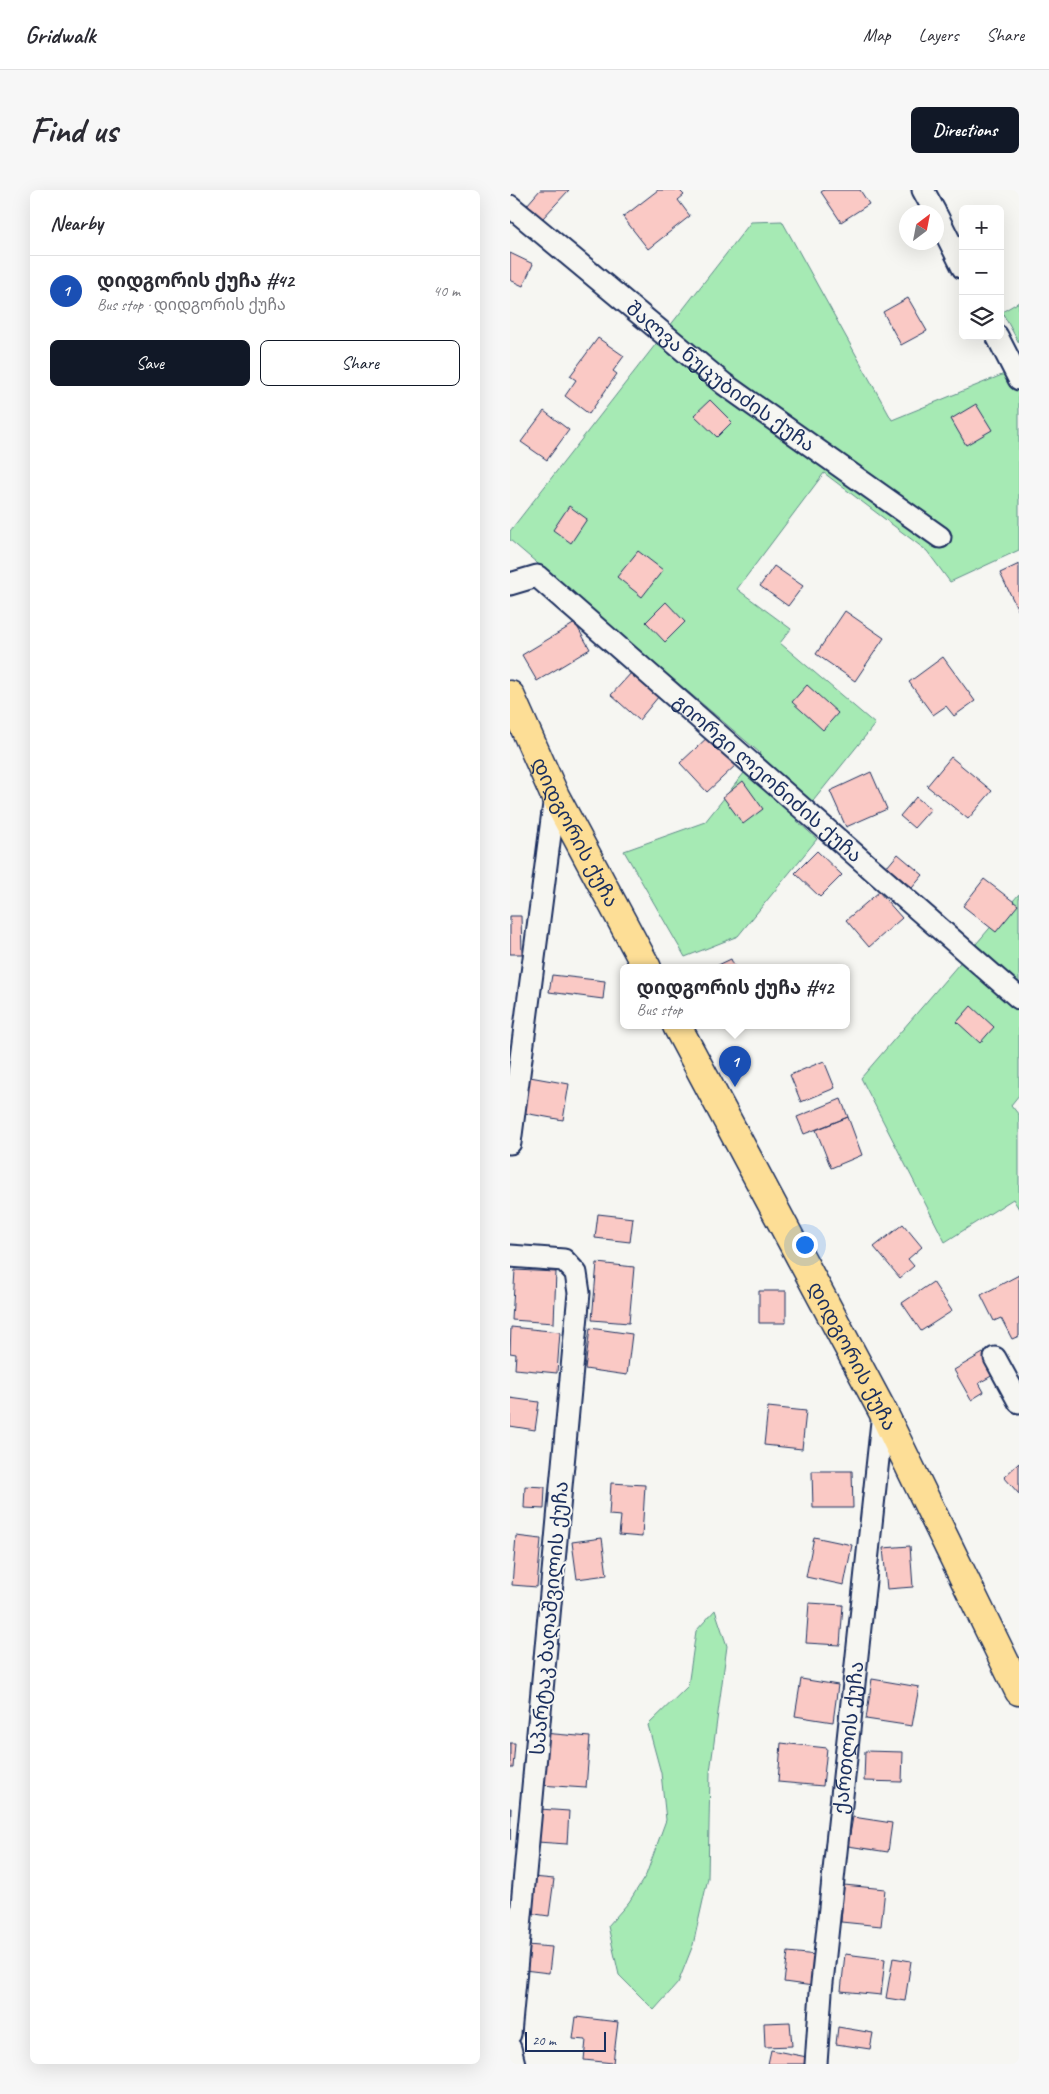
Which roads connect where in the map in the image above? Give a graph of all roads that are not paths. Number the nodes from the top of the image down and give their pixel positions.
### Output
1 (923, 190) edge
2 (931, 205) edge
3 (510, 206) edge
4 (944, 231) edge
5 (959, 260) edge
6 (999, 340) edge
7 (1019, 379) edge
8 (940, 537) dead end
9 (510, 584) edge
10 (510, 695) edge
11 (555, 796) junction
12 (644, 964) edge
13 (1019, 998) edge
14 (679, 1029) edge
15 (510, 1143) edge
16 (510, 1256) edge
17 (995, 1358) dead end
18 (1019, 1402) edge
19 (883, 1412) junction
20 (1016, 1676) edge
21 (510, 2034) edge
22 (510, 2048) edge
23 (514, 2064) edge
24 (816, 2064) edge

1 - 2 street
3 - 8 street, შალვა ნუცუბიძის ქუჩა
4 - 5 street
6 - 7 street
9 - 13 street, გიორგი ლეონიძის ქუჩა
10 - 11 highway, დიდგორის ქუჩა
11 - 12 highway, დიდგორის ქუჩა
11 - 15 street
14 - 19 highway, დიდგორის ქუჩა
16 - 21 street, სპარტაკ ბაღაშვილის ქუჩა
17 - 18 street
19 - 20 highway, დიდგორის ქუჩა
19 - 24 street, ქართლის ქუჩა
22 - 23 street

